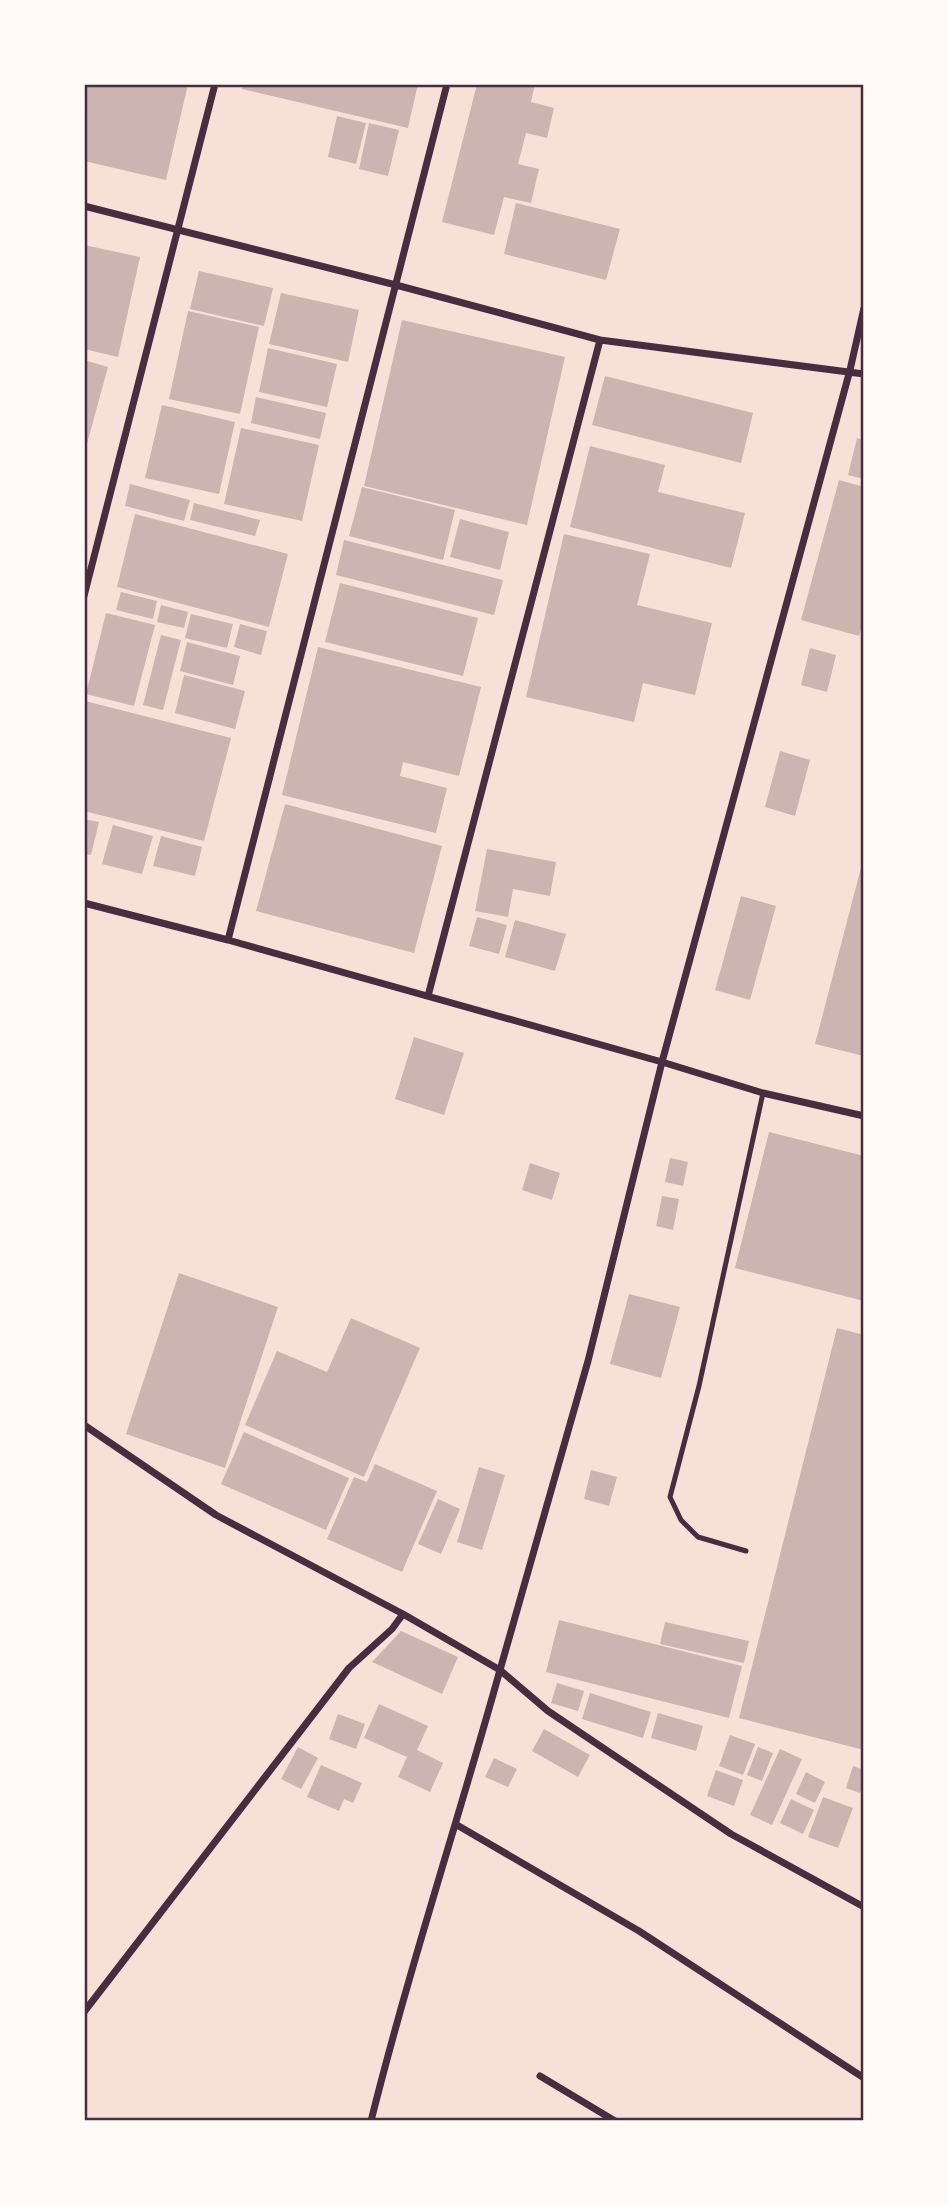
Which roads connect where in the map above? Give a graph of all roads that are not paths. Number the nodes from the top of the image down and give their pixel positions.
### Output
1 (215, 84) edge
2 (447, 84) edge
3 (84, 206) edge
4 (176, 229) junction
5 (396, 285) junction
6 (864, 308) edge
7 (600, 340) junction
8 (850, 370) junction
9 (864, 373) edge
10 (84, 596) edge
11 (84, 902) edge
12 (228, 940) junction
13 (428, 996) junction
14 (662, 1062) junction
15 (764, 1093) junction
16 (864, 1116) edge
17 (84, 1425) edge
18 (746, 1551) dead end
19 (404, 1614) junction
20 (500, 1670) junction
21 (457, 1825) junction
22 (864, 1907) edge
23 (84, 2012) edge
24 (540, 2076) dead end
25 (864, 2078) edge
26 (371, 2121) edge
27 (615, 2121) edge

1 - 4 street
2 - 5 street
3 - 4 street
4 - 5 street
4 - 10 street
5 - 7 street
5 - 12 street
6 - 8 street
7 - 8 street
7 - 13 street
8 - 9 street
8 - 14 street
11 - 12 street
12 - 13 street
13 - 14 street
14 - 15 street
14 - 20 street
15 - 16 street
15 - 18 lane
17 - 19 street
19 - 20 street
19 - 23 street
20 - 21 street
20 - 22 street
21 - 25 street
21 - 26 street
24 - 27 street

